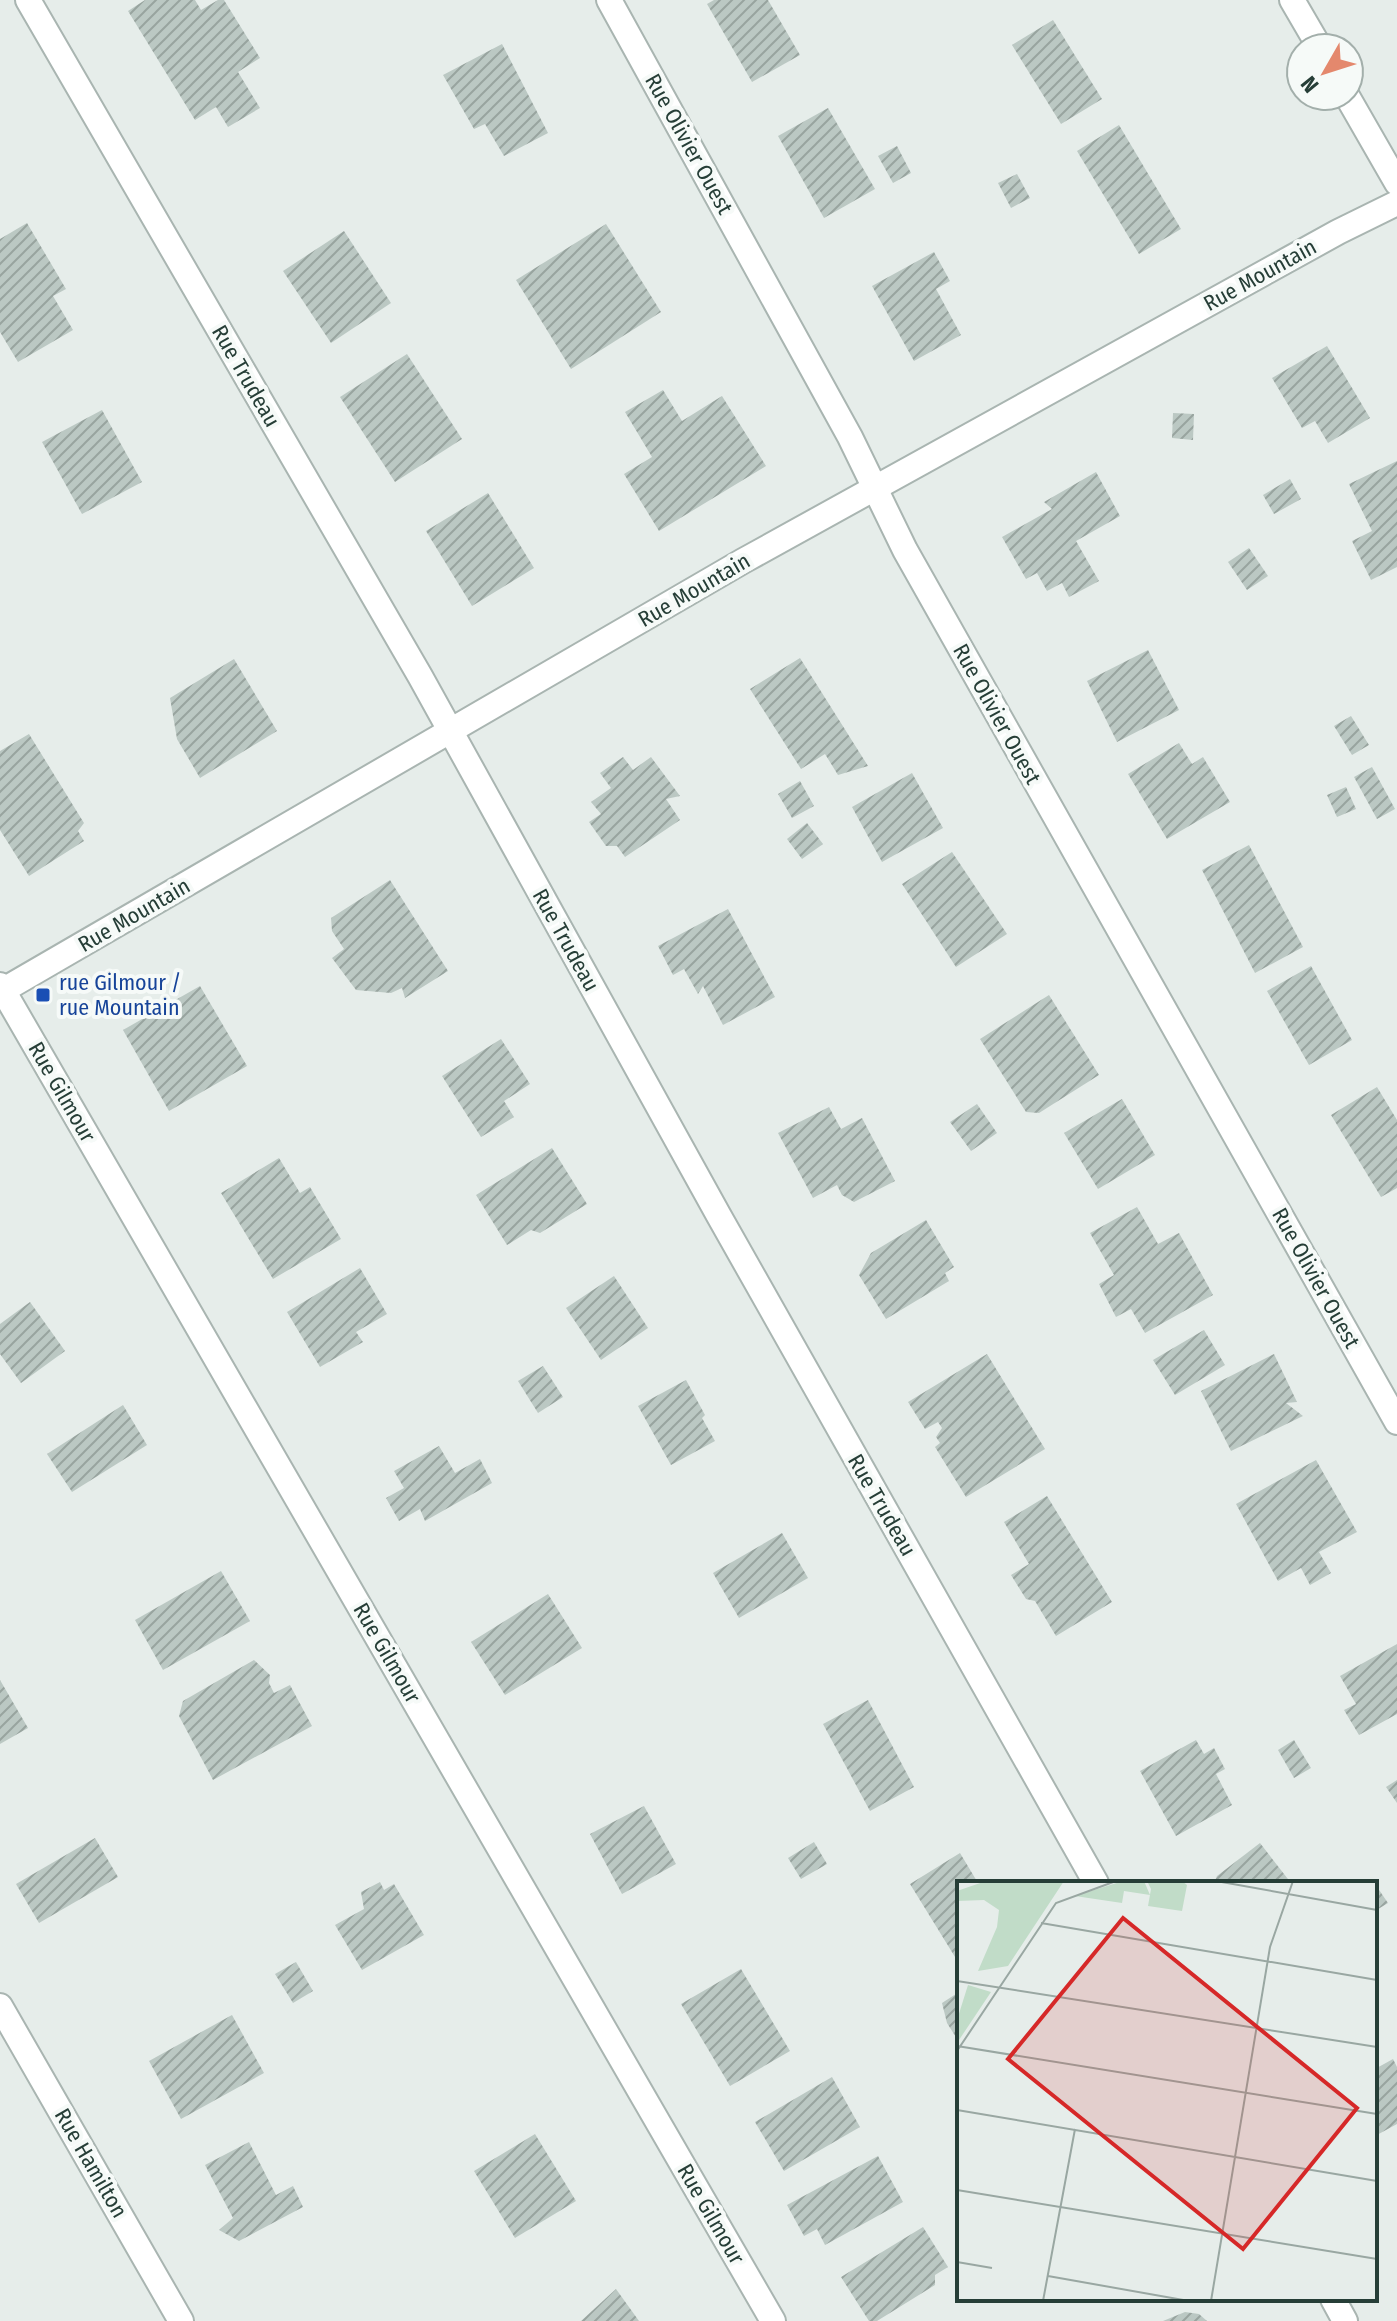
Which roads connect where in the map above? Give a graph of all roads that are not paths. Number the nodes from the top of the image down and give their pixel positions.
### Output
1 (28, 0) edge
2 (609, 0) edge
3 (1292, 0) edge
4 (1311, 32) edge
5 (1356, 112) edge
6 (1397, 183) edge
7 (1397, 203) edge
8 (875, 488) junction
9 (450, 731) junction
10 (1, 989) edge
11 (1397, 1422) edge
12 (1095, 1881) edge
13 (0, 2006) edge
14 (1334, 2301) edge
15 (181, 2321) edge
16 (773, 2321) edge
17 (1345, 2321) edge

1 - 9 street, Rue Trudeau
2 - 8 street, Rue Olivier Ouest
3 - 4 street
5 - 6 street
7 - 8 street, Rue Mountain
8 - 9 street, Rue Mountain
8 - 11 street, Rue Olivier Ouest
9 - 10 street, Rue Mountain
9 - 12 street, Rue Trudeau
10 - 16 street, Rue Gilmour
13 - 15 street, Rue Hamilton
14 - 17 street

